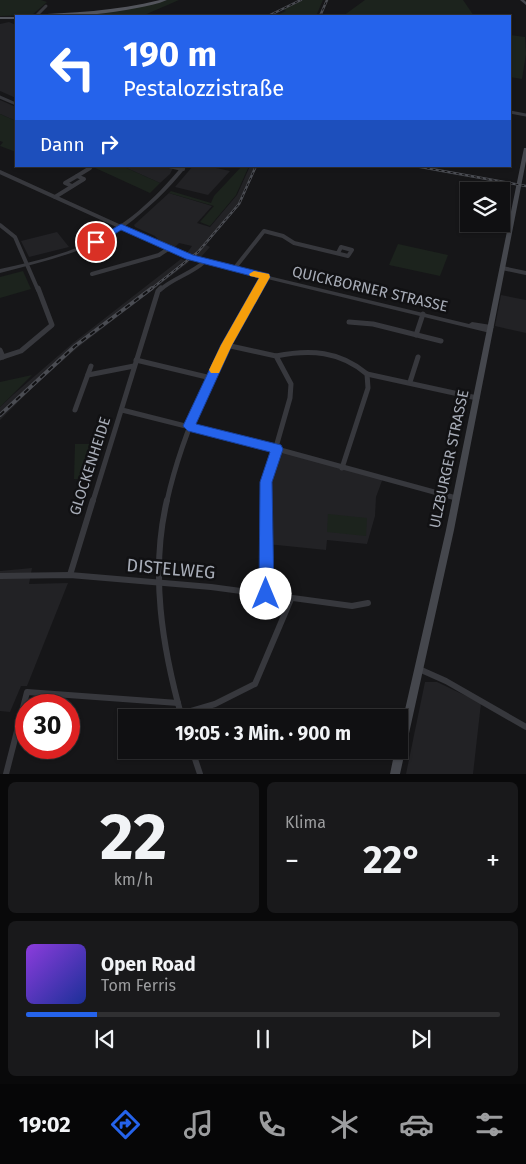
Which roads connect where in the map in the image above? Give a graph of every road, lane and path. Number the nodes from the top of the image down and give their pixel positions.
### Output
1 (165, 0) edge
2 (522, 0) edge
3 (526, 4) edge
4 (46, 6) dead end
5 (41, 15) edge
6 (68, 15) edge
7 (15, 17) edge
8 (1, 18) edge
9 (0, 98) edge
10 (15, 104) edge
11 (511, 112) edge
12 (526, 115) edge
13 (526, 152) edge
14 (90, 168) dead end
15 (184, 168) edge
16 (0, 172) edge
17 (77, 176) junction
18 (72, 186) junction
19 (55, 197) junction
20 (1, 227) edge
21 (121, 227) junction
22 (168, 249) junction
23 (338, 253) dead end
24 (204, 262) junction
25 (27, 264) junction
26 (502, 268) junction
27 (234, 269) junction
28 (0, 271) edge
29 (526, 273) edge
30 (92, 274) dead end
31 (265, 277) junction
32 (423, 314) junction
33 (349, 322) dead end
34 (490, 329) junction
35 (416, 335) junction
36 (441, 341) dead end
37 (226, 345) junction
38 (0, 350) edge
39 (276, 356) junction
40 (1, 357) edge
41 (418, 357) dead end
42 (135, 363) junction
43 (91, 366) dead end
44 (367, 374) junction
45 (88, 375) junction
46 (211, 378) junction
47 (410, 382) junction
48 (477, 398) junction
49 (75, 410) dead end
50 (122, 410) junction
51 (188, 426) junction
52 (277, 449) junction
53 (342, 468) junction
54 (456, 498) junction
55 (70, 575) junction
56 (0, 576) edge
57 (160, 583) junction
58 (266, 594) junction
59 (291, 598) junction
60 (368, 603) dead end
61 (419, 669) junction
62 (178, 703) junction
63 (180, 709) edge
64 (201, 709) edge
65 (526, 727) edge
66 (195, 759) edge
67 (6, 774) edge
68 (200, 774) edge
69 (395, 774) edge

1 - 6 main road
2 - 3 main road
4 - 5 street
5 - 6 main road
7 - 8 main road
9 - 10 street
11 - 12 street
13 - 26 main road, ULZBURGER STRASSE
14 - 17 street
15 - 21 street
16 - 19 street, QUICKBORNER STRASSE
17 - 18 street
17 - 18 street
18 - 19 street
19 - 21 street, QUICKBORNER STRASSE
20 - 25 street
21 - 22 street, QUICKBORNER STRASSE
21 - 25 street
22 - 24 street, QUICKBORNER STRASSE
22 - 30 street
23 - 27 street
24 - 27 street, QUICKBORNER STRASSE
24 - 42 street, GLOCKENHEIDE
25 - 28 street
25 - 40 street
26 - 29 street
26 - 34 main road, ULZBURGER STRASSE
27 - 31 street, QUICKBORNER STRASSE
31 - 32 street, QUICKBORNER STRASSE
31 - 37 street
32 - 34 street, QUICKBORNER STRASSE
32 - 35 street
33 - 35 street
34 - 48 main road, ULZBURGER STRASSE
35 - 36 street
37 - 39 street
37 - 46 street
38 - 40 street
39 - 44 street
39 - 52 street
41 - 47 street
42 - 45 street
42 - 46 street
42 - 50 street, GLOCKENHEIDE
43 - 45 street, GLOCKENHEIDE
44 - 47 street
44 - 53 street
45 - 49 street, GLOCKENHEIDE
46 - 51 street
47 - 48 street
48 - 54 main road, ULZBURGER STRASSE
50 - 51 street
50 - 55 street, GLOCKENHEIDE
51 - 52 street
51 - 57 street
52 - 53 street
52 - 58 street
53 - 54 street
54 - 61 main road, ULZBURGER STRASSE
55 - 56 street, DISTELWEG
55 - 57 street, DISTELWEG
57 - 58 street, DISTELWEG
57 - 62 street
58 - 59 street, DISTELWEG
59 - 60 street, DISTELWEG
59 - 64 street
61 - 65 street
61 - 69 main road, ULZBURGER STRASSE
62 - 63 street
62 - 67 street
66 - 68 street

